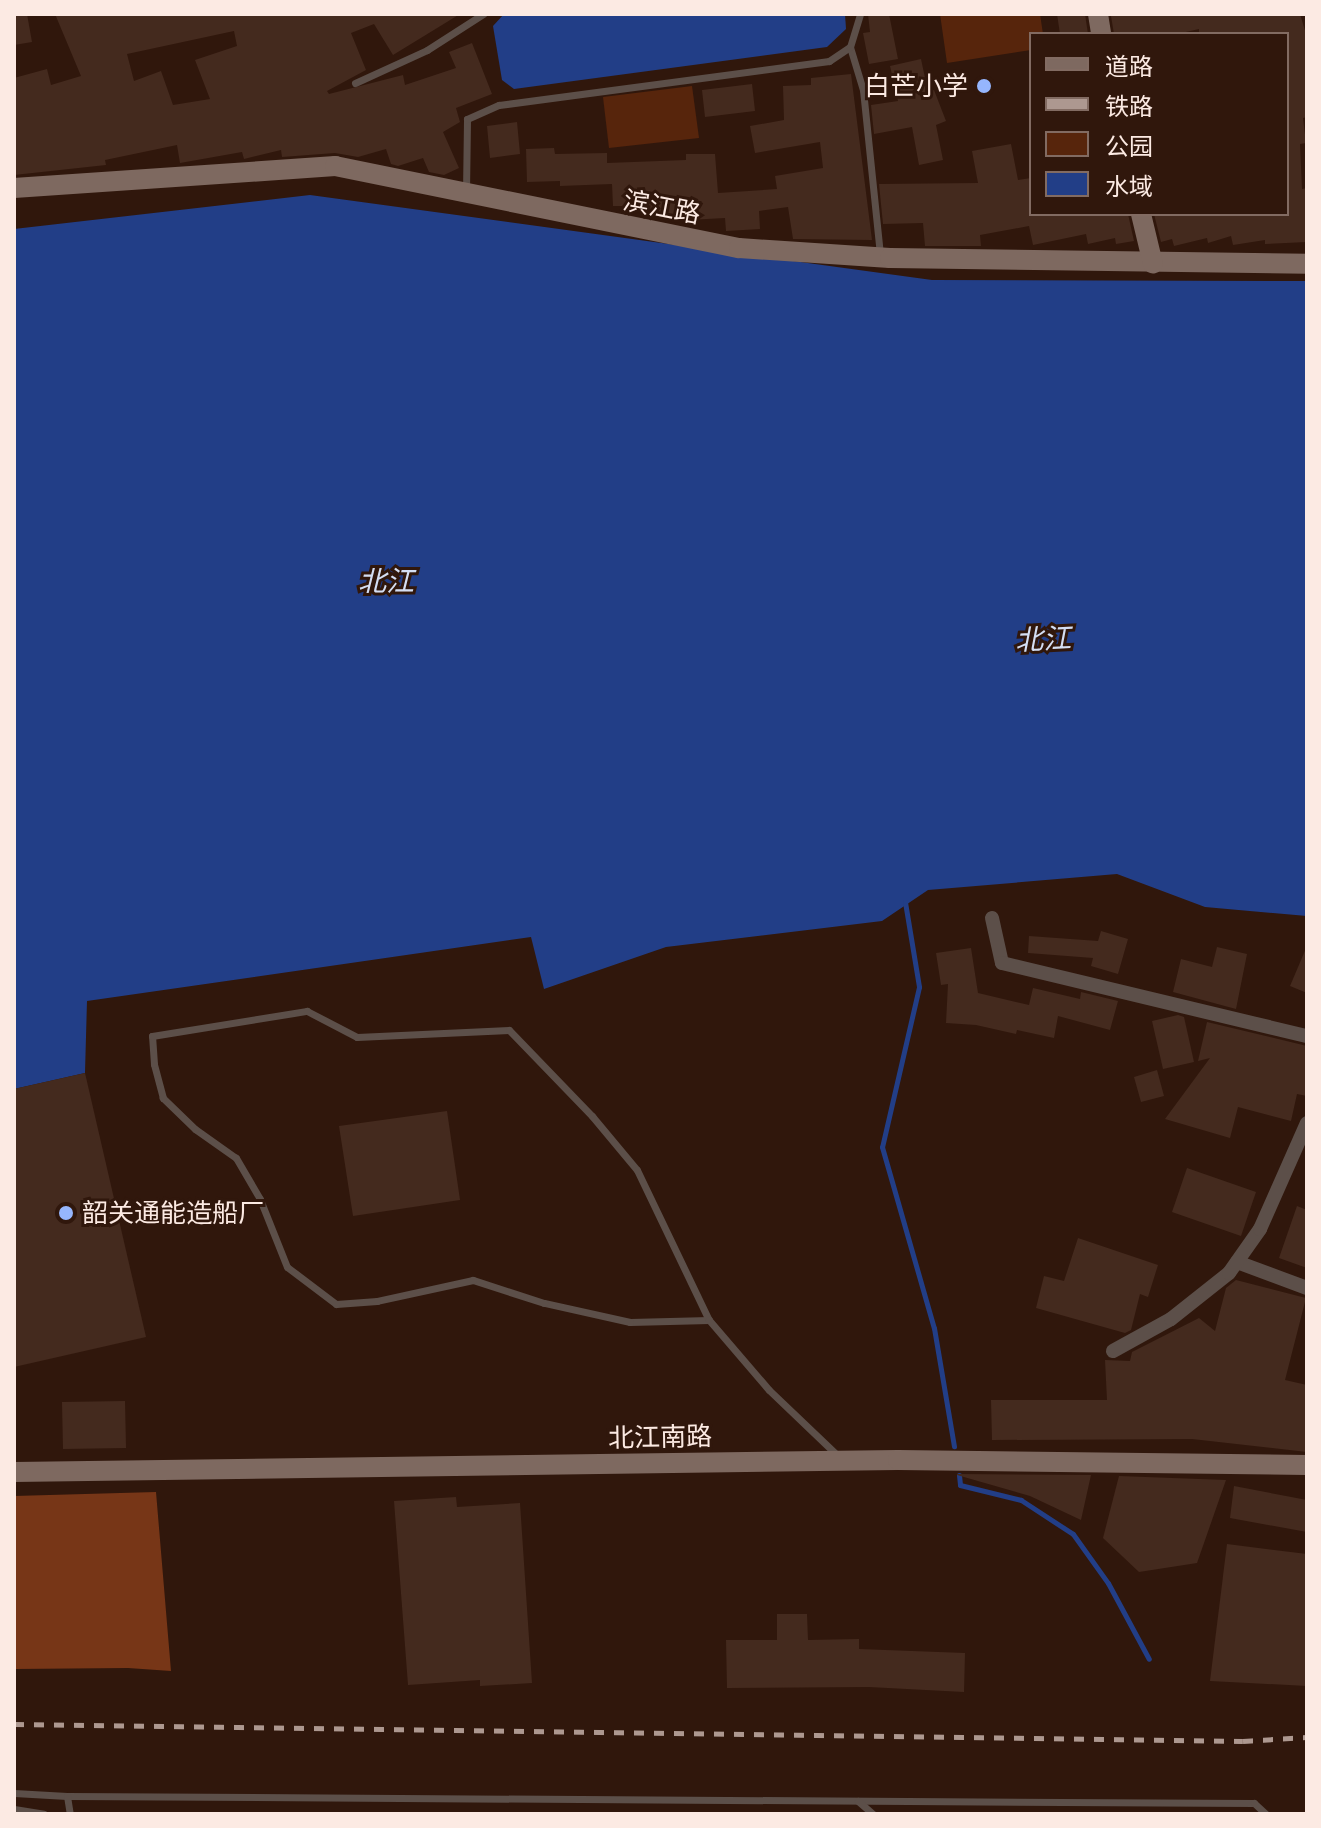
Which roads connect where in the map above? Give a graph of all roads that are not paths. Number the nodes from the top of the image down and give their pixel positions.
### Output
1 (483, 14) edge
2 (860, 14) edge
3 (850, 47) junction
4 (355, 83) dead end
5 (14, 188) edge
6 (466, 193) junction
7 (1141, 216) edge
8 (880, 258) junction
9 (1153, 264) junction
10 (1307, 264) edge
11 (992, 918) dead end
12 (1307, 1036) edge
13 (1307, 1123) edge
14 (1237, 1262) junction
15 (1307, 1288) edge
16 (709, 1320) junction
17 (1113, 1351) dead end
18 (843, 1461) junction
19 (1307, 1465) edge
20 (14, 1472) edge
21 (14, 1793) edge
22 (67, 1796) junction
23 (858, 1801) junction
24 (14, 1809) edge
25 (44, 1814) edge
26 (70, 1814) edge
27 (873, 1814) edge
28 (1266, 1814) edge

1 - 4 lane
2 - 3 lane
3 - 6 lane
3 - 8 lane
5 - 6 street, 滨江路
6 - 8 street, 滨江路
7 - 9 street
8 - 9 street, 滨江路
9 - 10 street, 滨江路
11 - 12 street
13 - 14 street
14 - 15 street
14 - 17 street
16 - 16 lane
16 - 18 lane
18 - 19 street, 北江南路
18 - 20 street, 北江南路
21 - 22 lane
22 - 23 lane
22 - 26 lane
23 - 27 lane
23 - 28 lane
24 - 25 lane

